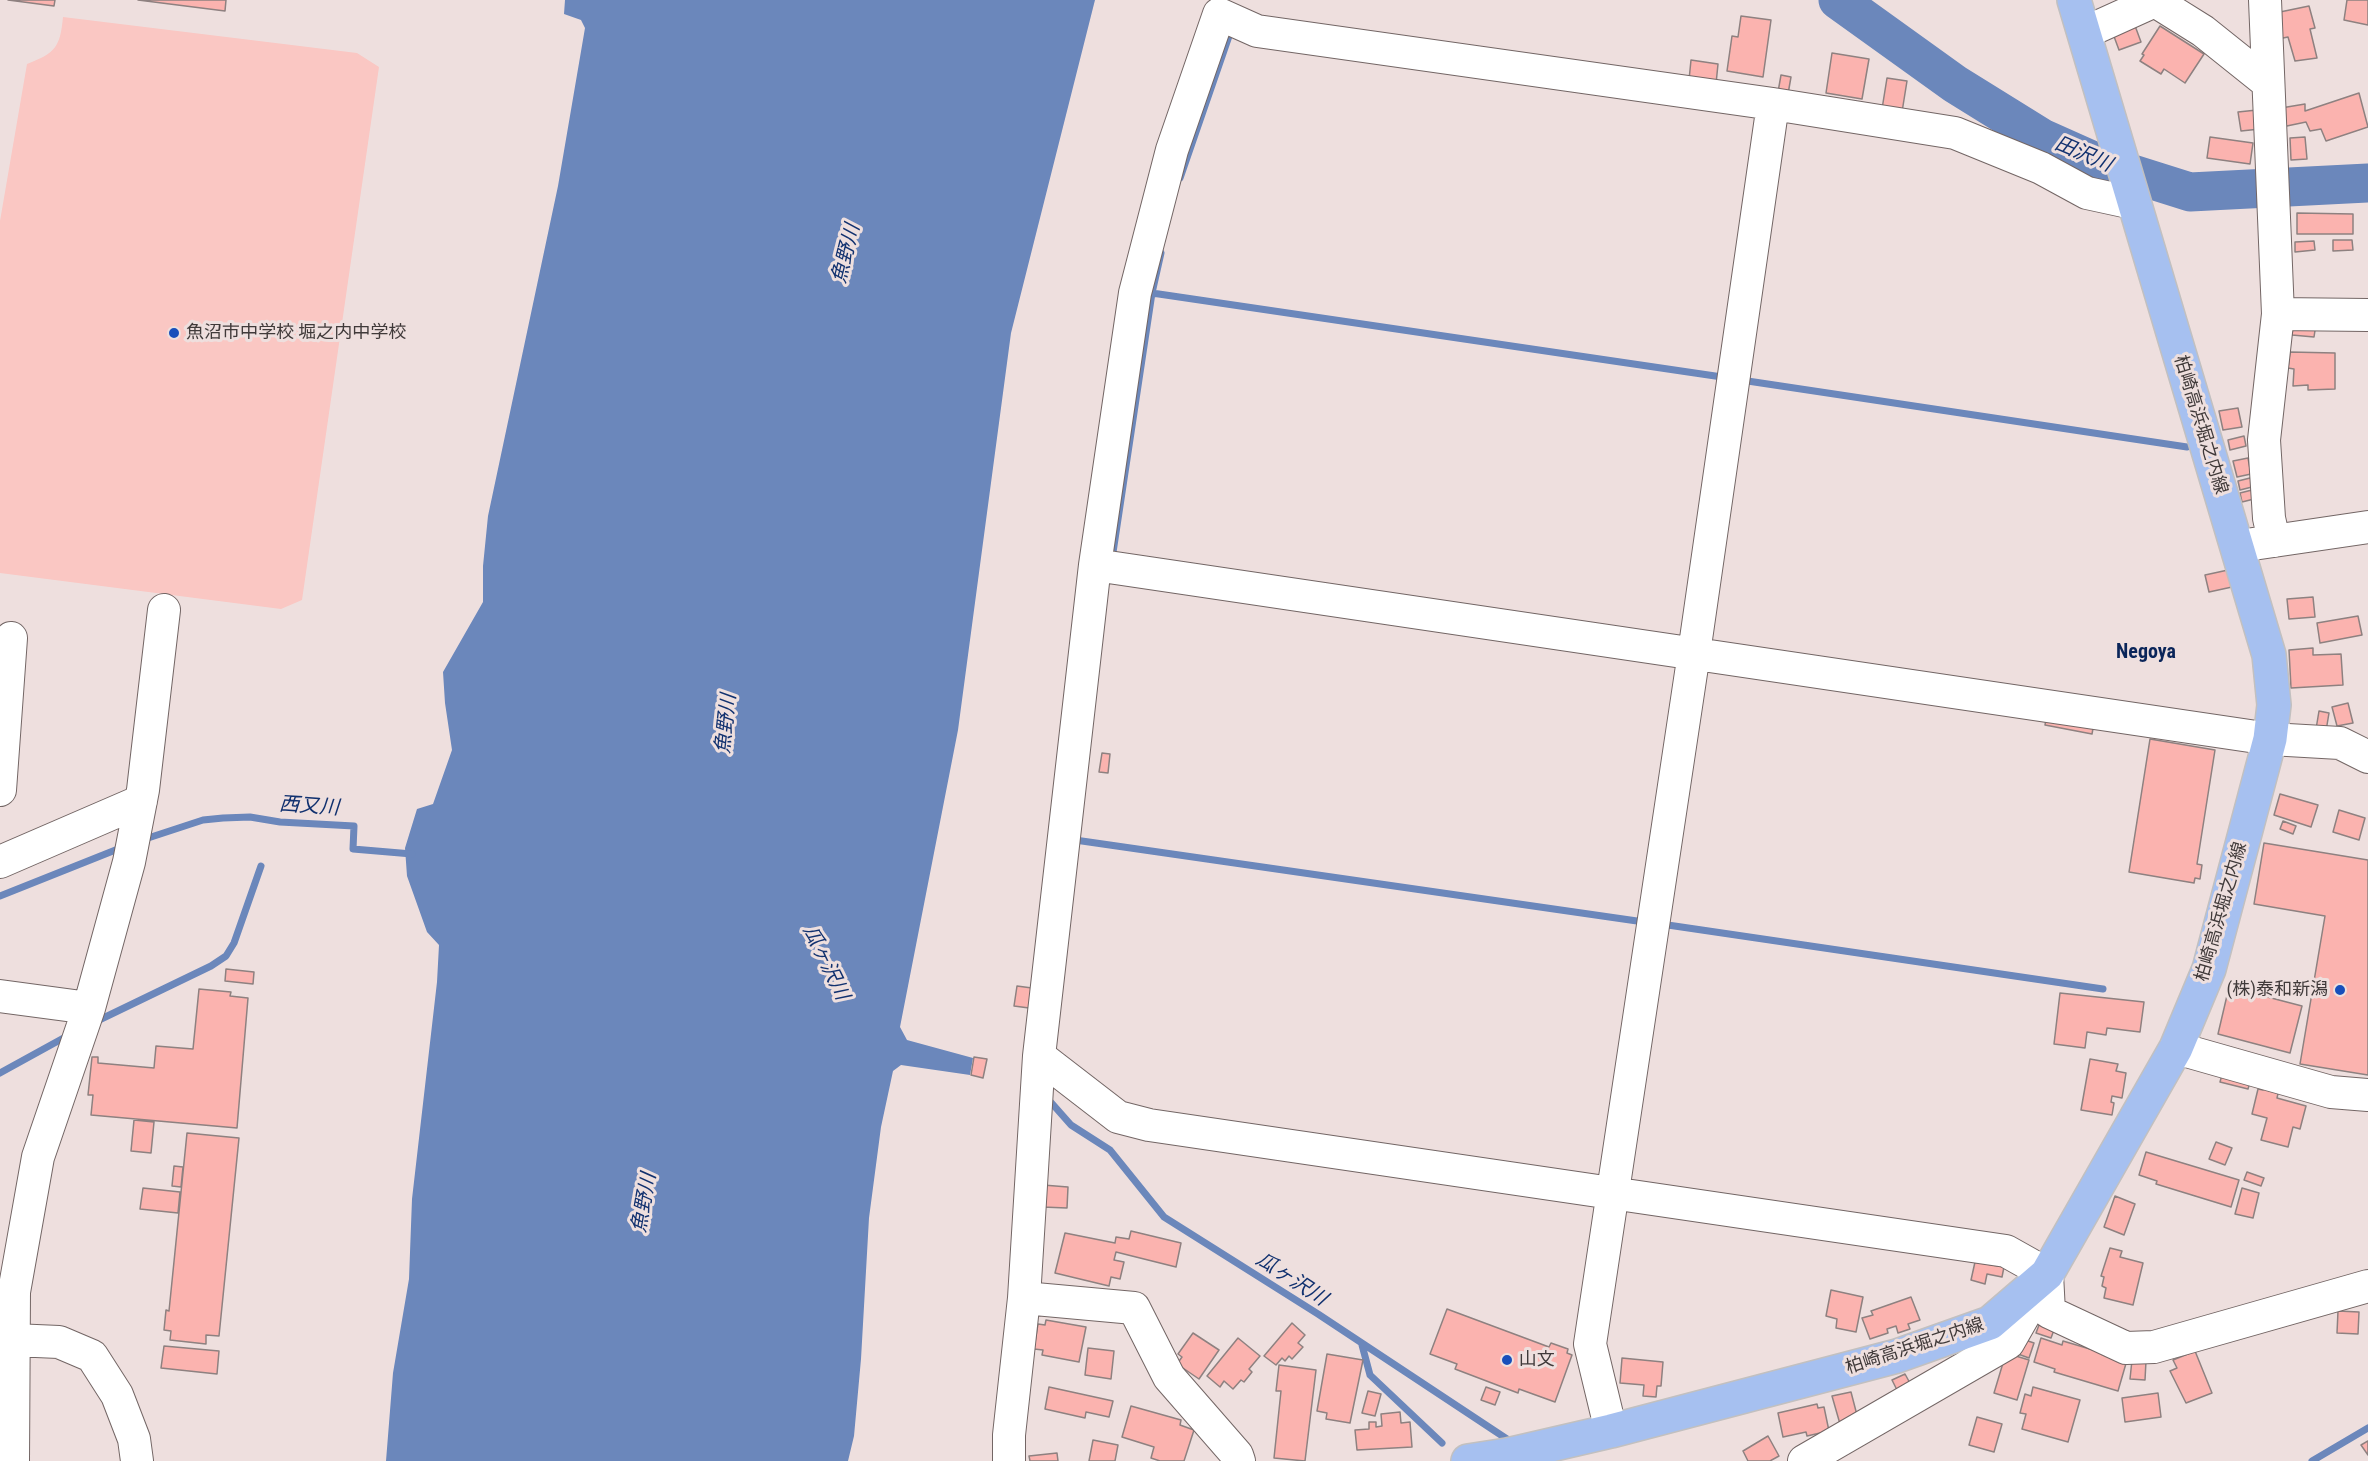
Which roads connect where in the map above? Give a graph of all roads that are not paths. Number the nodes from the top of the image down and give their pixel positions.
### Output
1 (2074, 0) edge
2 (2156, 0) edge
3 (2265, 0) edge
4 (2084, 33) junction
5 (2268, 83) junction
6 (1773, 104) junction
7 (2131, 196) junction
8 (2278, 314) junction
9 (2368, 315) edge
10 (2368, 527) edge
11 (2274, 541) junction
12 (2237, 547) junction
13 (1095, 566) junction
14 (164, 610) dead end
15 (11, 639) dead end
16 (1694, 653) junction
17 (2270, 739) junction
18 (2368, 757) edge
19 (0, 790) edge
20 (139, 806) junction
21 (0, 862) edge
22 (0, 996) edge
23 (85, 1021) junction
24 (2176, 1048) junction
25 (1039, 1056) junction
26 (2368, 1095) edge
27 (1613, 1192) junction
28 (2047, 1274) junction
29 (2368, 1287) edge
30 (1024, 1298) junction
31 (13, 1340) junction
32 (1611, 1431) junction
33 (13, 1461) edge
34 (137, 1461) edge
35 (1009, 1461) edge
36 (1239, 1461) edge
37 (1468, 1461) edge
38 (1804, 1461) edge

1 - 4 main road, 柏崎高浜堀之内線
2 - 4 street
2 - 5 street
3 - 5 street
4 - 7 main road, 柏崎高浜堀之内線
5 - 8 street
6 - 7 street
6 - 13 street
6 - 16 street
7 - 12 main road, 柏崎高浜堀之内線
8 - 9 street
8 - 11 street
10 - 11 street
11 - 12 street
12 - 17 main road, 柏崎高浜堀之内線
13 - 16 street
13 - 25 street
14 - 20 street
15 - 19 street
16 - 17 street
16 - 27 street
17 - 18 street
17 - 24 main road, 柏崎高浜堀之内線
20 - 21 street
20 - 23 street
22 - 23 street
23 - 31 street
24 - 26 street
24 - 28 main road, 柏崎高浜堀之内線
25 - 27 street
25 - 30 street
27 - 28 street
27 - 32 street
28 - 29 street
28 - 32 main road, 柏崎高浜堀之内線
28 - 38 street
30 - 35 street
30 - 36 street
31 - 33 street
31 - 34 street
32 - 37 main road, 柏崎高浜堀之内線

